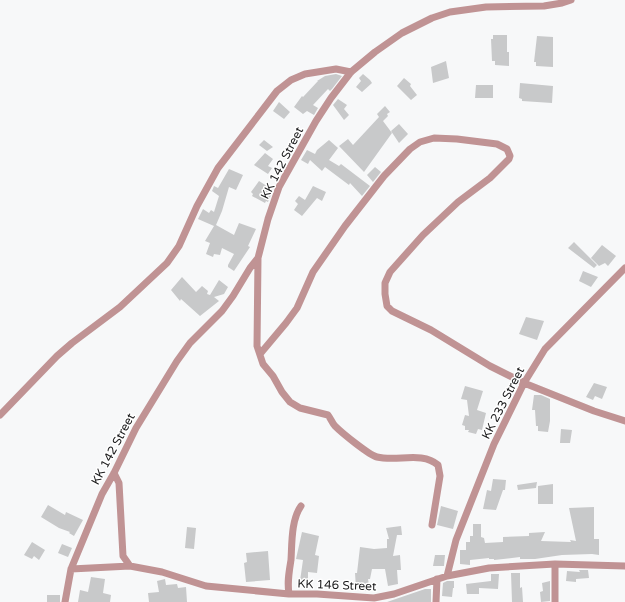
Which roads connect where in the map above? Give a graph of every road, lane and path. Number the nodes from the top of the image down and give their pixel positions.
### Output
1 (571, 0) edge
2 (351, 72) junction
3 (258, 258) junction
4 (625, 268) edge
5 (260, 354) junction
6 (524, 383) junction
7 (0, 415) edge
8 (625, 421) edge
9 (114, 474) junction
10 (301, 506) dead end
11 (432, 525) dead end
12 (555, 564) junction
13 (130, 566) junction
14 (625, 566) edge
15 (71, 568) junction
16 (447, 576) junction
17 (438, 579) junction
18 (289, 594) junction
19 (316, 594) junction
20 (65, 602) edge
21 (316, 602) edge
22 (436, 602) edge
23 (555, 602) edge

1 - 2 street, KK 142 Street
2 - 3 street, KK 142 Street
2 - 7 street
3 - 5 street
3 - 9 street, KK 142 Street
4 - 6 street, KK 233 Street
5 - 6 street
5 - 11 street
6 - 8 street
6 - 16 street, KK 233 Street
9 - 13 street
9 - 15 street, KK 142 Street
10 - 18 street
12 - 14 street, KK 146 Street
12 - 16 street, KK 146 Street
12 - 23 street
13 - 15 street, KK 146 Street
13 - 18 street, KK 146 Street
15 - 20 street, KK 142 Street
16 - 17 street, KK 146 Street
17 - 19 street, KK 146 Street
17 - 22 street
18 - 19 street, KK 146 Street
19 - 21 street

